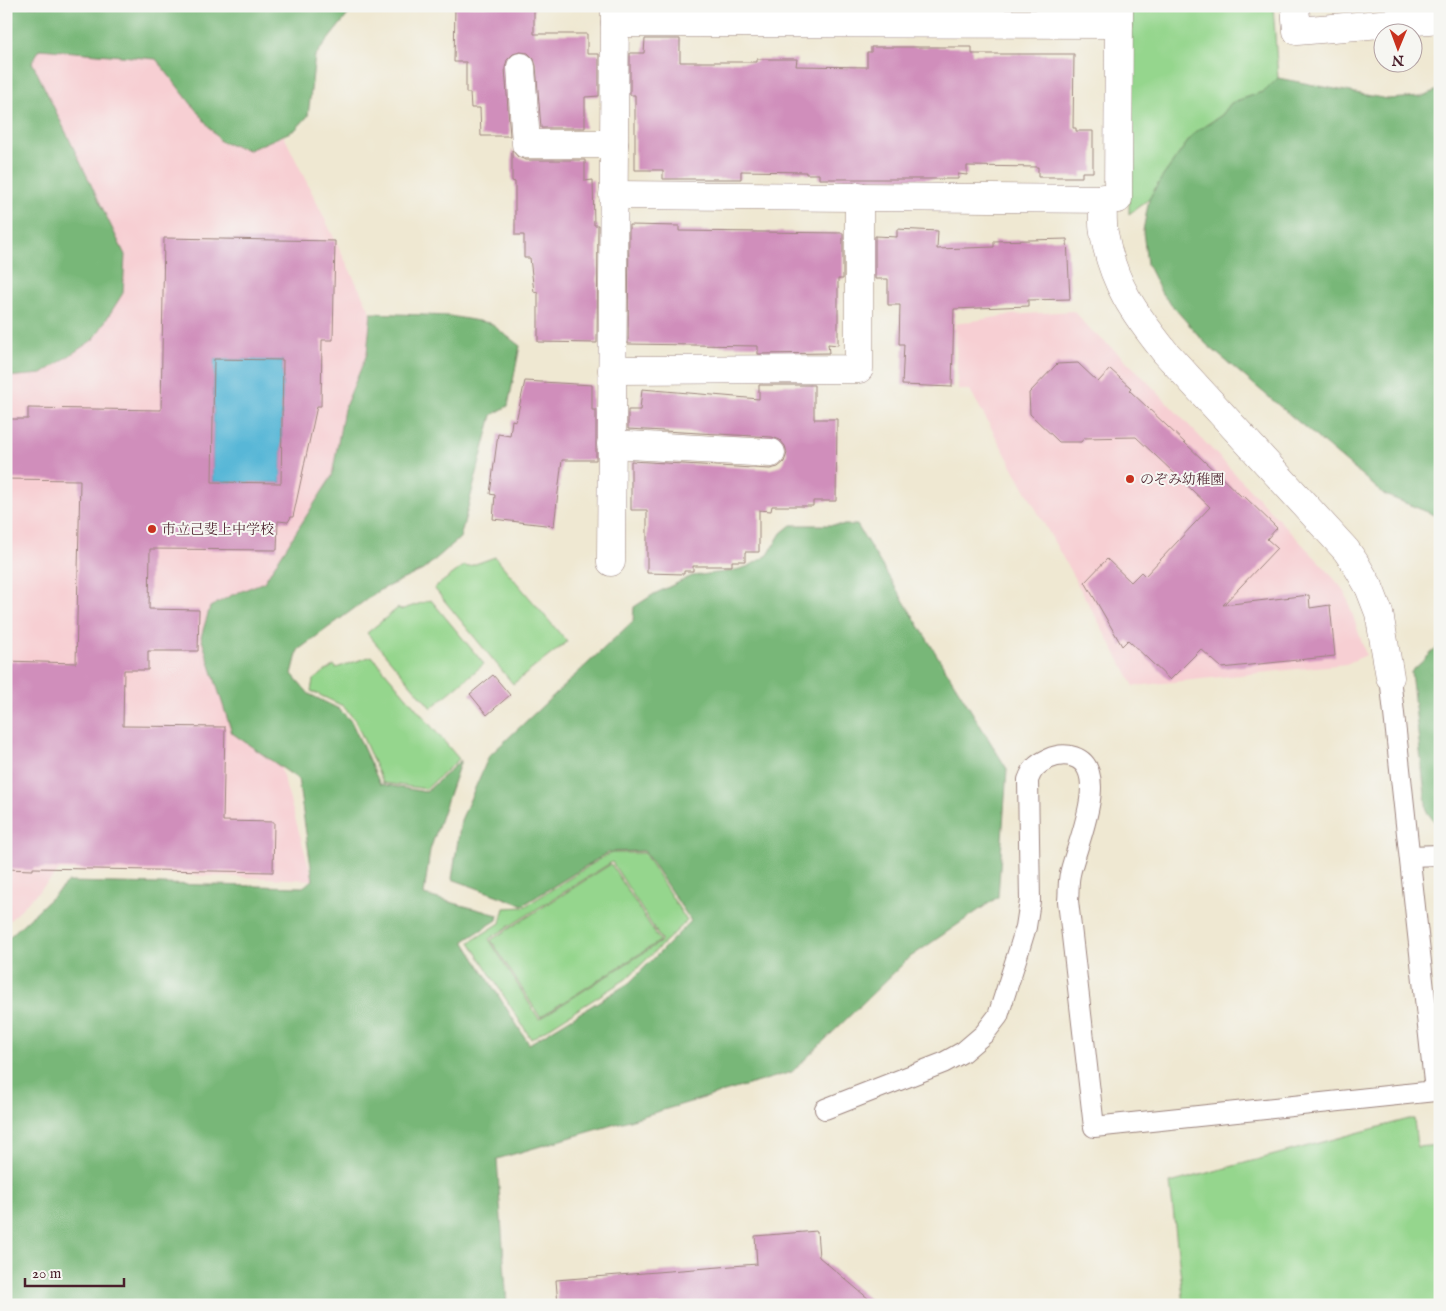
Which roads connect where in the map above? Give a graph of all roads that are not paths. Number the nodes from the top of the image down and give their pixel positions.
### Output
1 (1295, 6) edge
2 (615, 15) edge
3 (1119, 15) edge
4 (1440, 19) edge
5 (521, 67) dead end
6 (614, 144) junction
7 (613, 195) junction
8 (859, 196) junction
9 (1103, 198) junction
10 (612, 370) junction
11 (612, 444) junction
12 (771, 454) dead end
13 (611, 562) dead end
14 (1390, 677) joint
15 (1440, 855) edge
16 (1410, 856) junction
17 (825, 1109) dead end

1 - 4 street
2 - 3 street
2 - 6 street
3 - 9 street
5 - 6 street
6 - 7 street
7 - 8 street
7 - 10 street
8 - 9 street
8 - 10 street
9 - 14 street
10 - 11 street
11 - 12 street
11 - 13 street
14 - 16 lane
15 - 16 lane
16 - 17 lane

